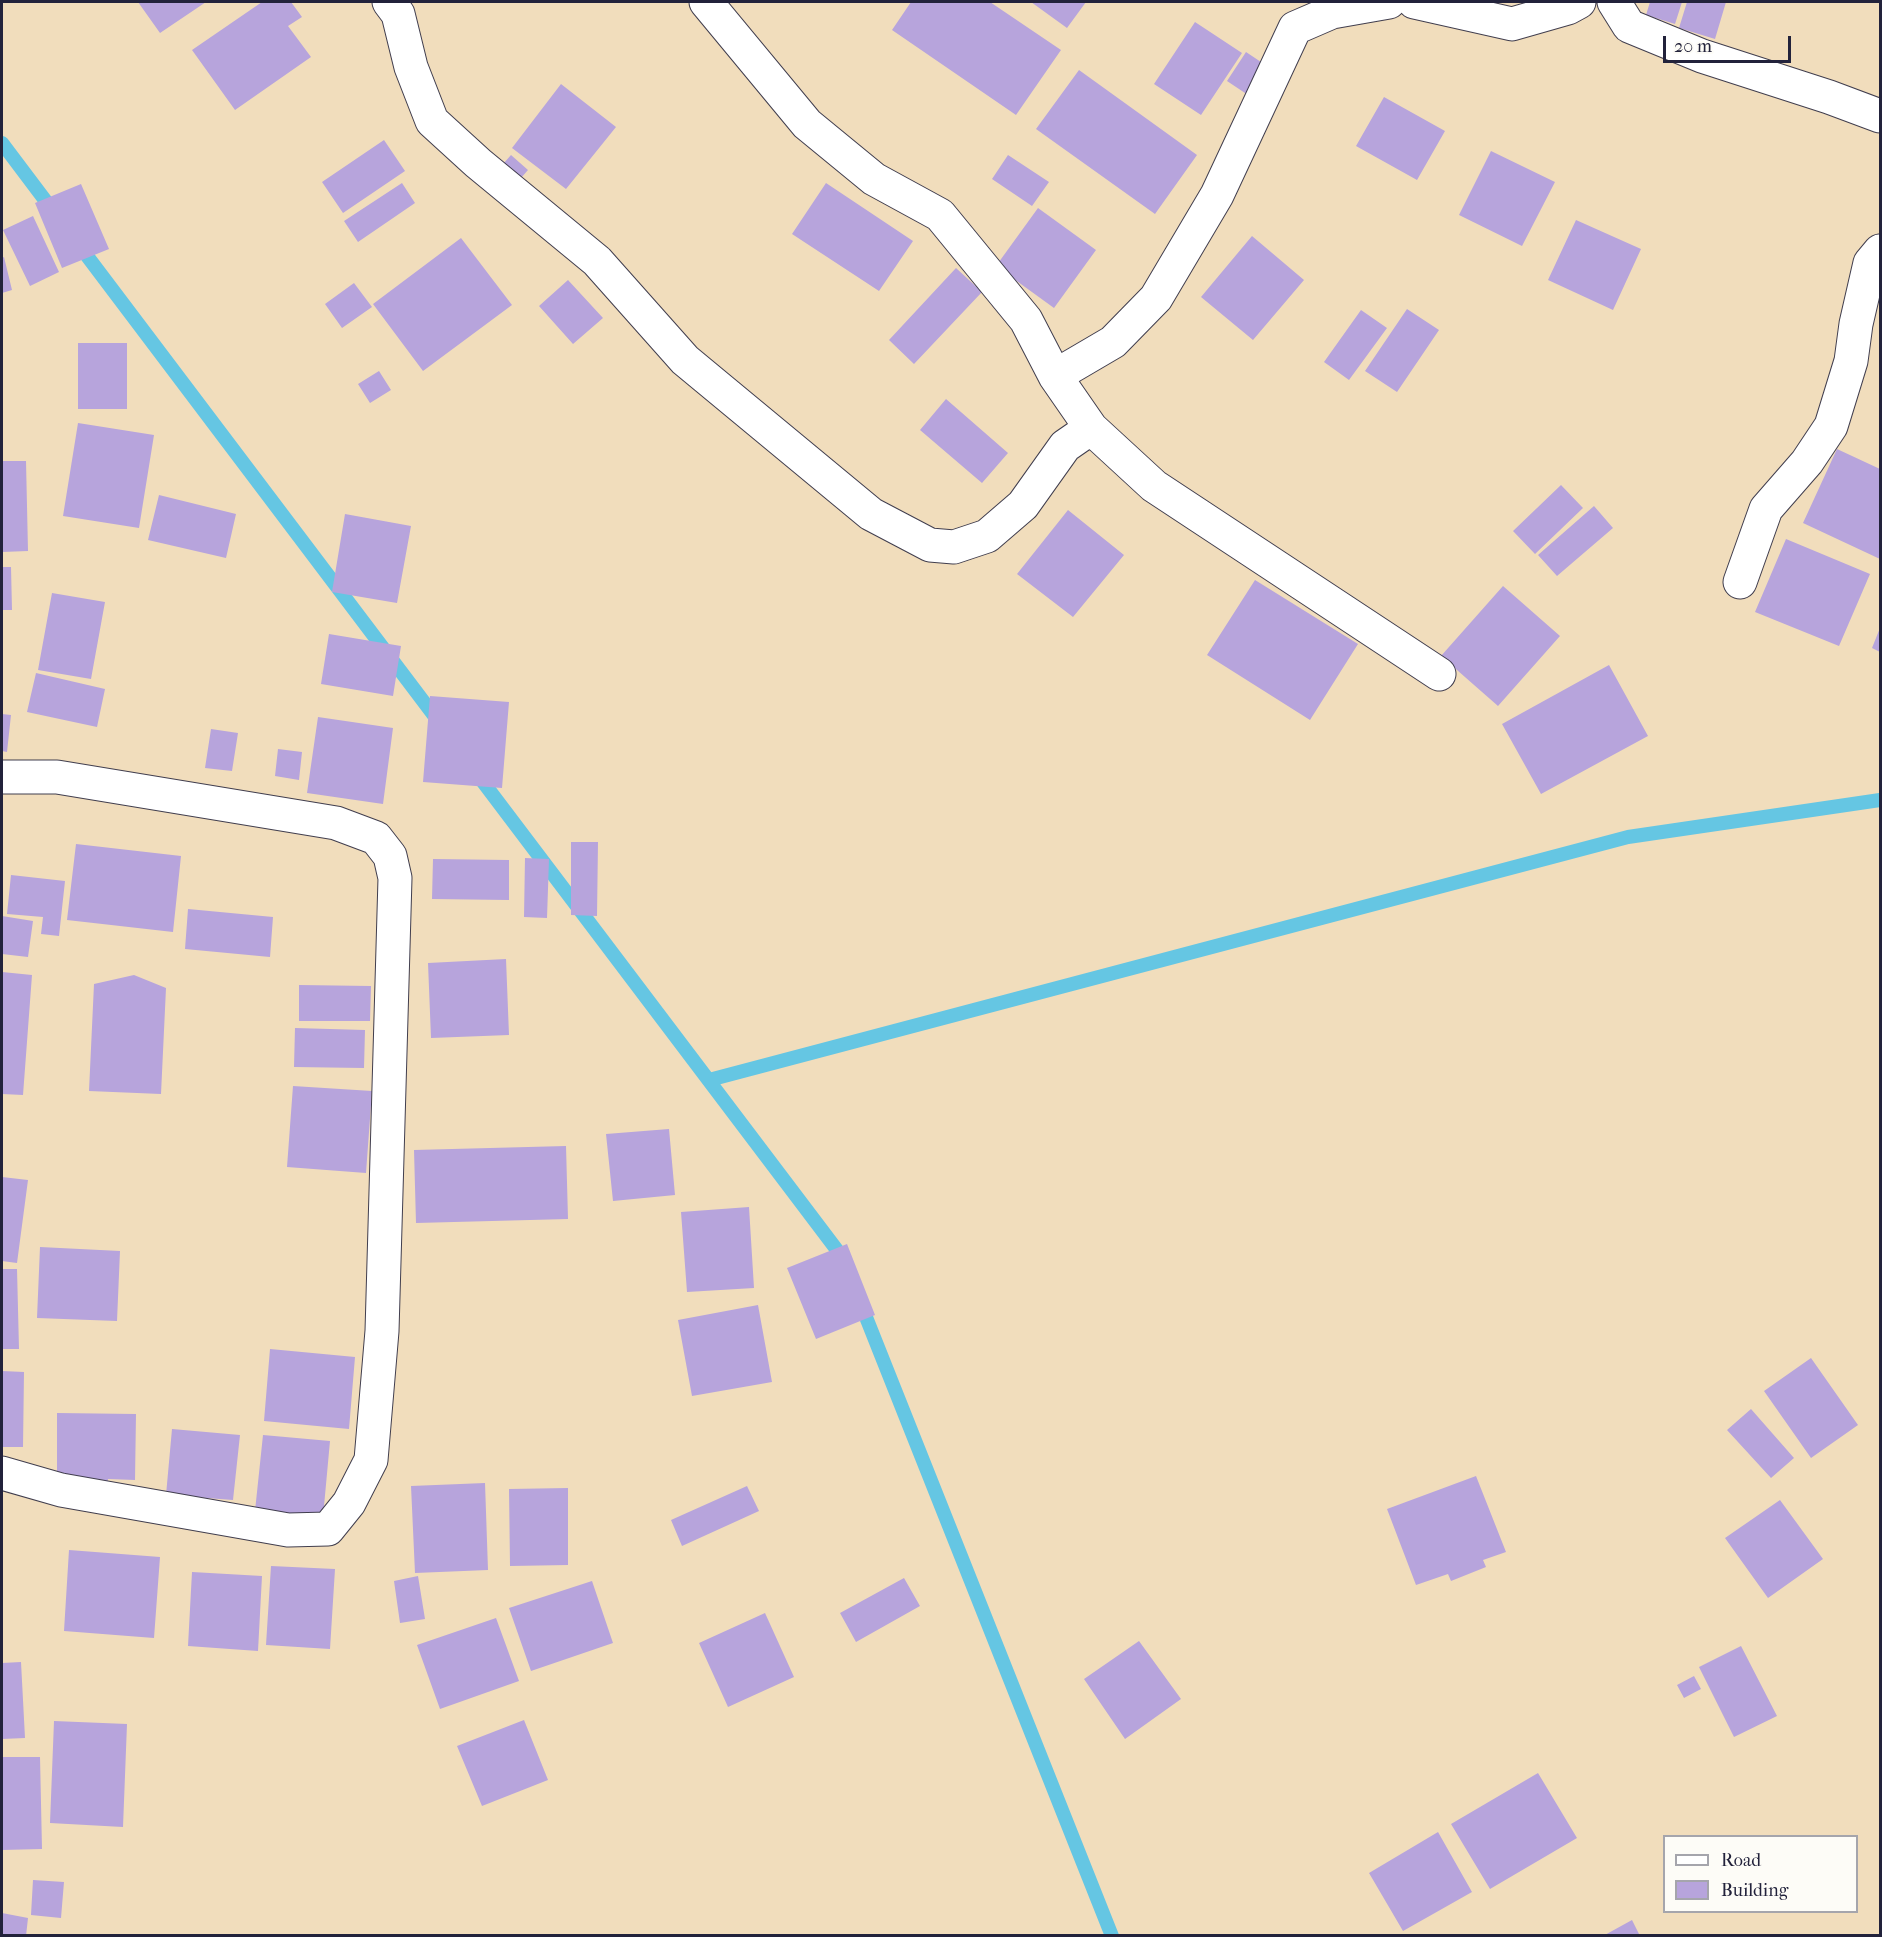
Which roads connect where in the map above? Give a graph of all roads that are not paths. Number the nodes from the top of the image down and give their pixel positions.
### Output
1 (389, 2) edge
2 (706, 2) edge
3 (1389, 2) edge
4 (1414, 2) edge
5 (1579, 2) edge
6 (1614, 2) edge
7 (1881, 116) edge
8 (1881, 251) edge
9 (1055, 376) junction
10 (1091, 428) junction
11 (1740, 582) dead end
12 (1439, 674) dead end
13 (2, 779) edge
14 (2, 1473) edge

1 - 10 street
2 - 9 street
3 - 9 street
4 - 5 street
6 - 7 street
8 - 11 street
9 - 10 street
10 - 12 street
13 - 14 street

